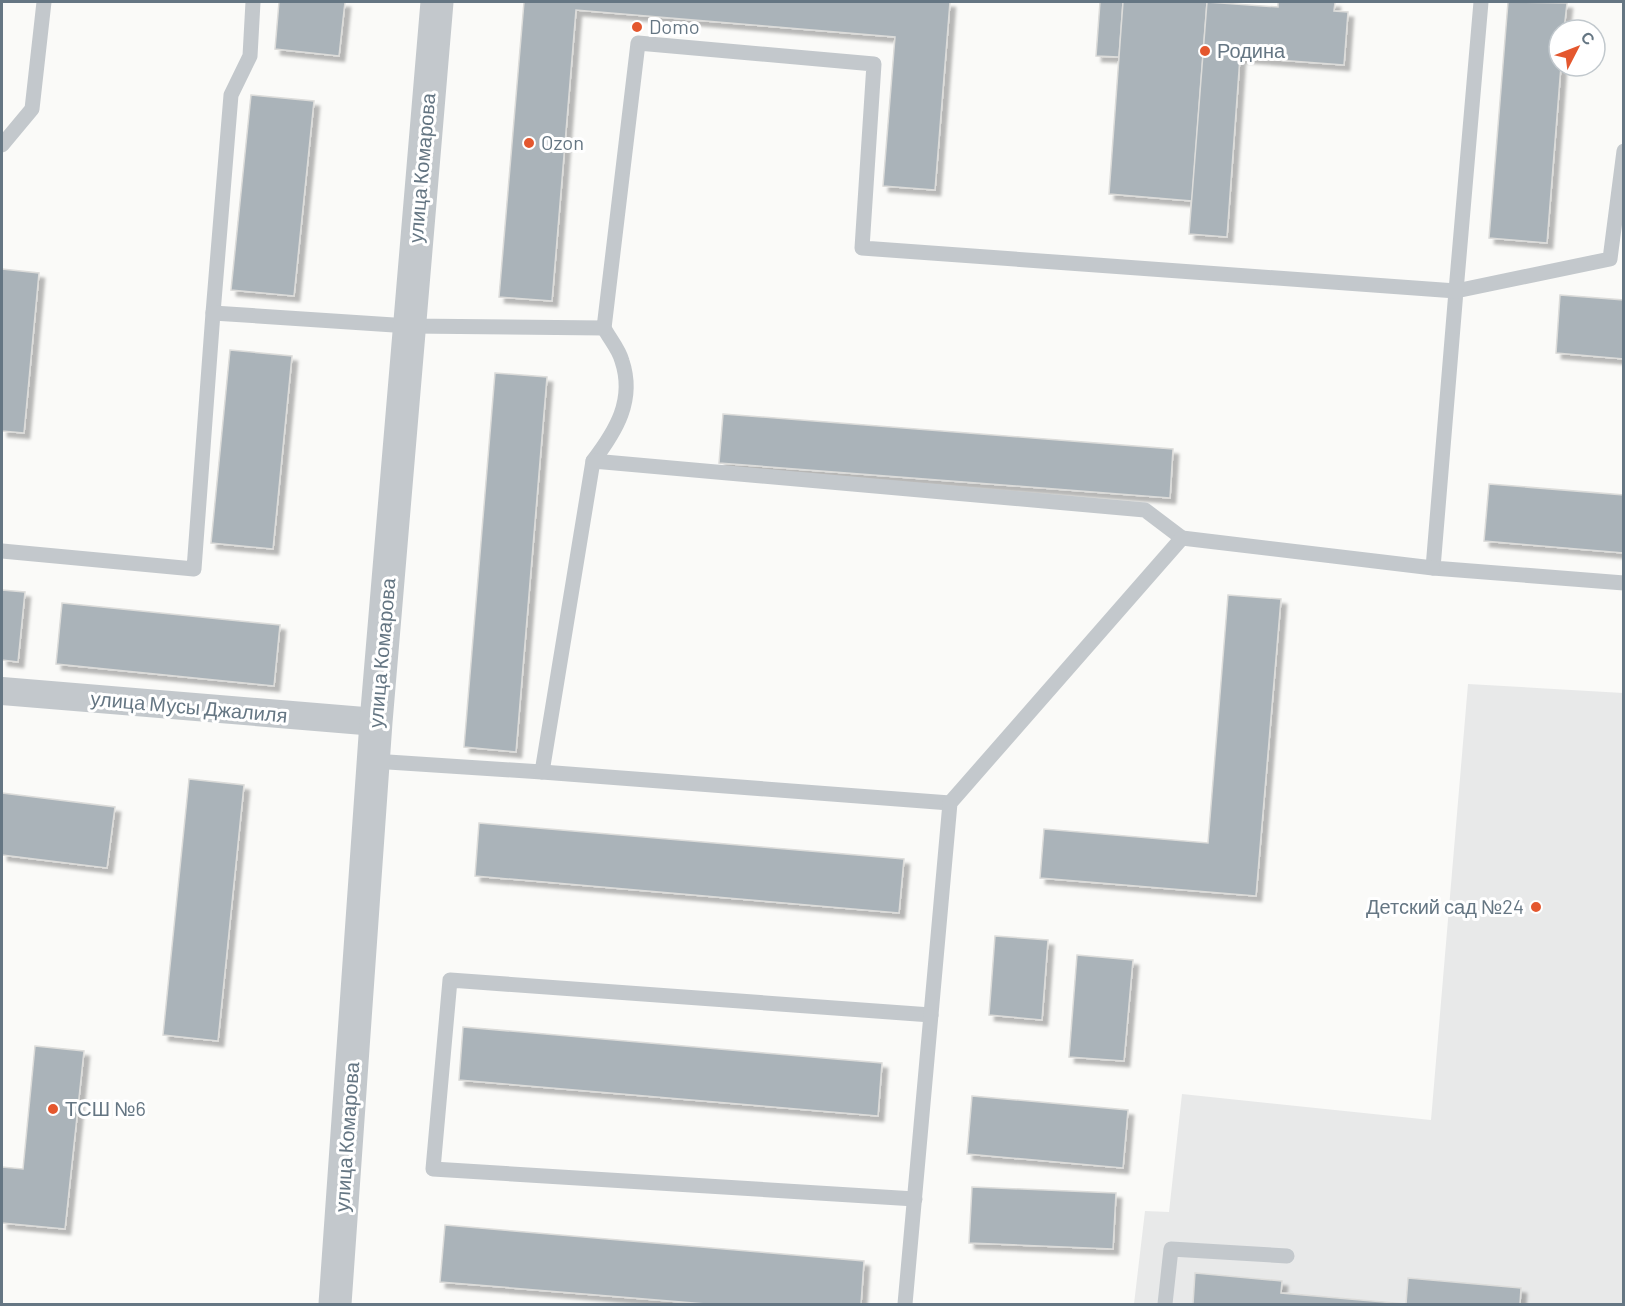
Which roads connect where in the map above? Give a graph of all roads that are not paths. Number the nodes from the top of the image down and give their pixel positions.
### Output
1 (45, 2) edge
2 (253, 2) edge
3 (437, 2) edge
4 (1481, 2) edge
5 (2, 145) edge
6 (1623, 151) edge
7 (1617, 259) edge
8 (1456, 291) junction
9 (213, 313) junction
10 (409, 326) junction
11 (604, 328) junction
12 (593, 461) junction
13 (1182, 538) junction
14 (2, 551) edge
15 (1433, 568) junction
16 (1623, 583) edge
17 (2, 691) edge
18 (376, 722) junction
19 (373, 760) junction
20 (542, 772) junction
21 (950, 803) junction
22 (931, 1015) junction
23 (915, 1199) junction
24 (1287, 1256) dead end
25 (335, 1305) edge
26 (905, 1305) edge
27 (1165, 1305) edge

1 - 5 lane
2 - 9 lane
3 - 10 street, улица Комарова
4 - 8 lane
6 - 7 lane
7 - 8 lane
8 - 11 lane
8 - 15 lane
9 - 10 lane
9 - 14 lane
10 - 11 lane
10 - 18 street, улица Комарова
11 - 12 lane
12 - 13 lane
12 - 20 lane
13 - 15 lane
13 - 21 lane
15 - 16 lane
17 - 18 street, улица Мусы Джалиля
18 - 19 street, улица Комарова
19 - 20 lane
19 - 25 street, улица Комарова
20 - 21 lane
21 - 22 lane
22 - 23 lane
22 - 23 lane
23 - 26 lane
24 - 27 lane

